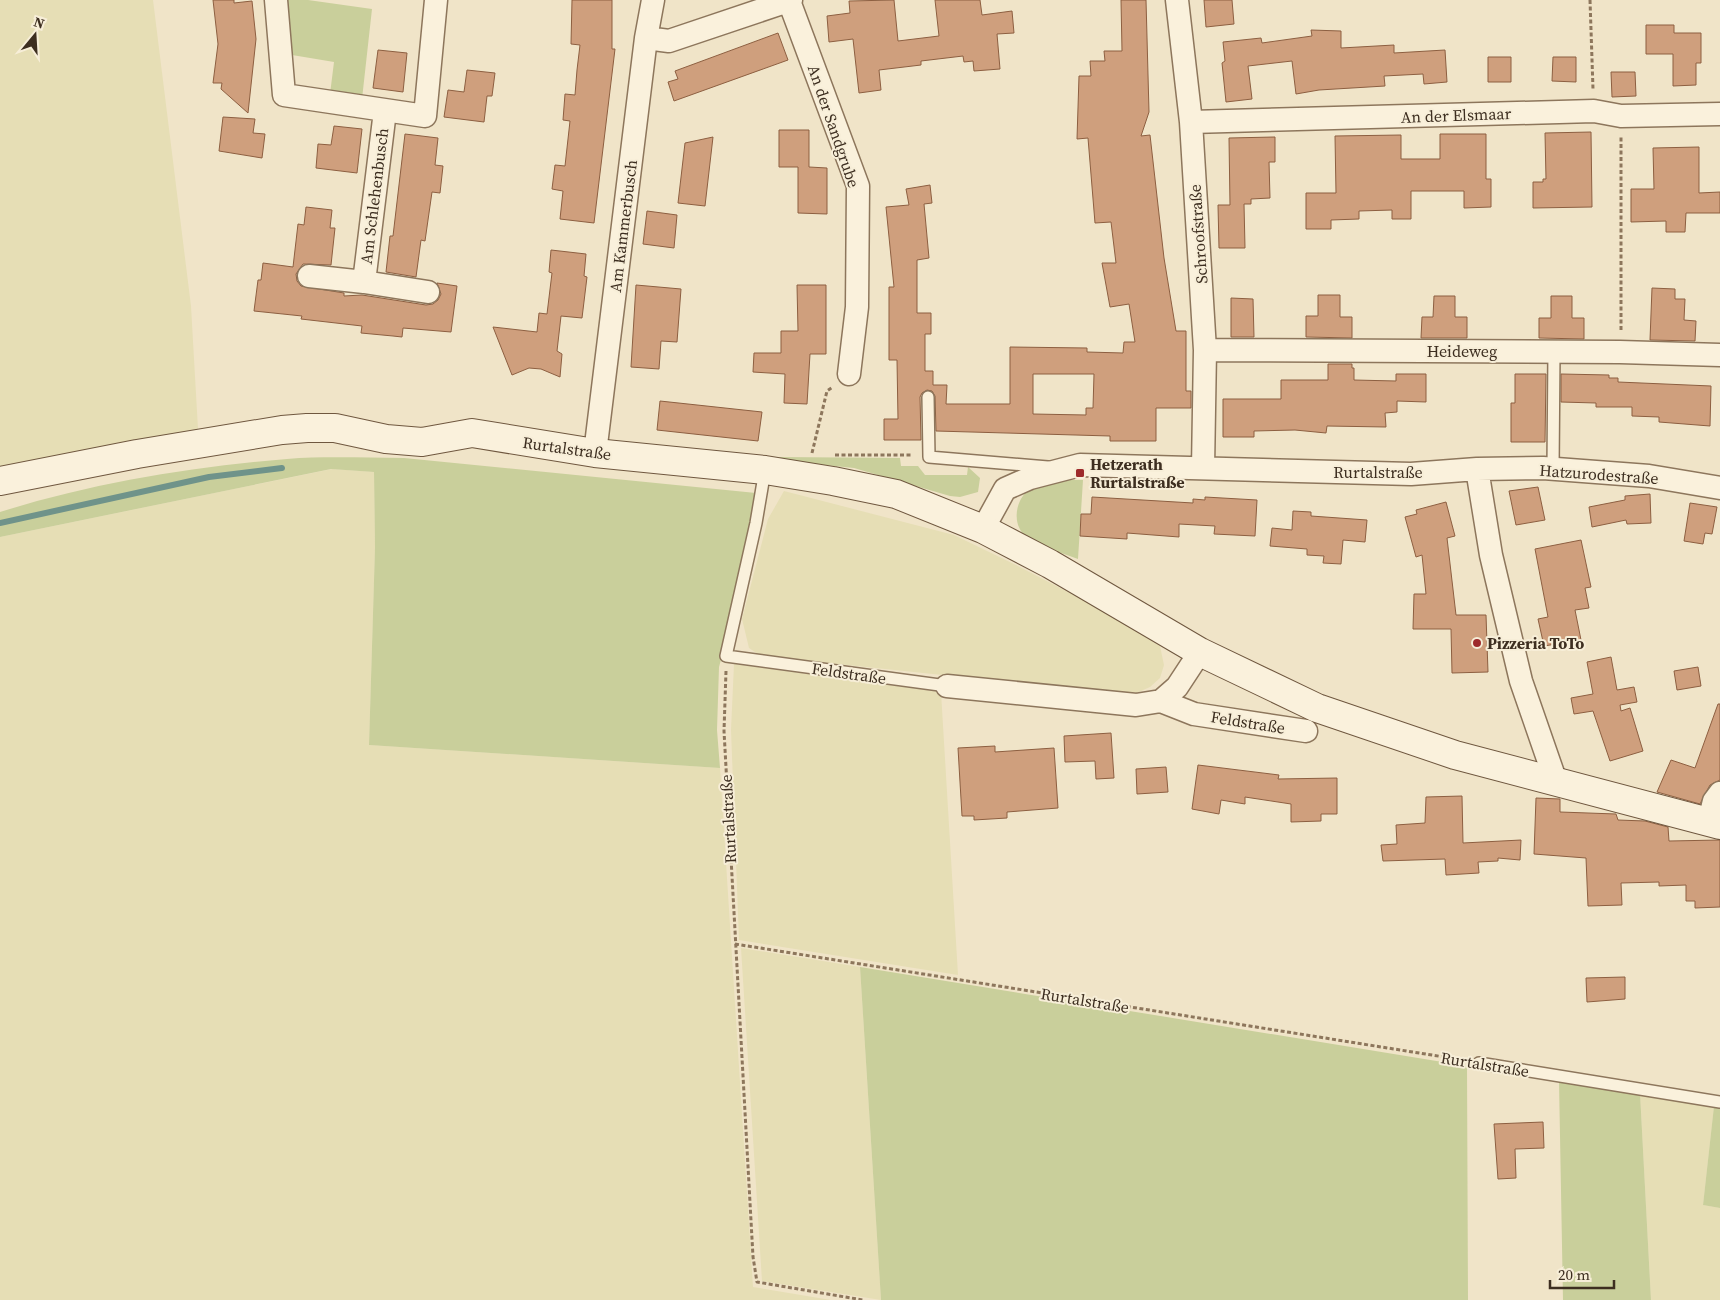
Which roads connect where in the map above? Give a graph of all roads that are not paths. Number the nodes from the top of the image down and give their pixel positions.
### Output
1 (276, 0) edge
2 (436, 0) edge
3 (653, 0) edge
4 (790, 0) edge
5 (1177, 0) edge
6 (646, 38) junction
7 (385, 111) junction
8 (1720, 114) edge
9 (1191, 122) junction
10 (310, 276) dead end
11 (364, 282) junction
12 (428, 292) dead end
13 (1205, 350) junction
14 (1554, 351) junction
15 (1720, 355) edge
16 (849, 374) road end
17 (928, 397) dead end
18 (595, 453) junction
19 (1062, 468) junction
20 (1203, 468) junction
21 (1477, 469) junction
22 (1553, 469) junction
23 (765, 470) junction
24 (0, 481) edge
25 (1720, 488) edge
26 (983, 529) junction
27 (1200, 652) junction
28 (947, 686) joint
29 (1161, 701) junction
30 (1306, 731) dead end
31 (1556, 782) junction
32 (1720, 794) edge
33 (1714, 823) edge
34 (1479, 1063) road end
35 (1720, 1102) edge

1 - 7 street, Am Schlehenbusch
2 - 7 street, Am Schlehenbusch
3 - 6 street, Am Kammerbusch
4 - 6 street
4 - 16 street, An der Sandgrube
5 - 9 street, Schroofstraße
6 - 18 street, Am Kammerbusch
7 - 11 street, Am Schlehenbusch
8 - 9 street, An der Elsmaar
9 - 13 street, Schroofstraße
10 - 11 street, Am Schlehenbusch
11 - 12 street, Am Schlehenbusch
13 - 14 street, Heideweg
13 - 20 street, Schroofstraße
14 - 15 street, Heideweg
14 - 22 lane
17 - 19 lane
18 - 23 street, Rurtalstraße
18 - 24 street, Rurtalstraße
19 - 20 street, Rurtalstraße
19 - 26 street, Rurtalstraße
20 - 21 street, Rurtalstraße
21 - 22 street, Hatzurodestraße
21 - 31 street
22 - 25 street, Hatzurodestraße
23 - 26 street, Rurtalstraße
23 - 28 lane, Feldstraße
26 - 27 street, Rurtalstraße
27 - 29 street
27 - 31 street, Rurtalstraße
28 - 29 street, Feldstraße
29 - 30 street, Feldstraße
31 - 33 street, Rurtalstraße
32 - 33 street
34 - 35 lane, Rurtalstraße

